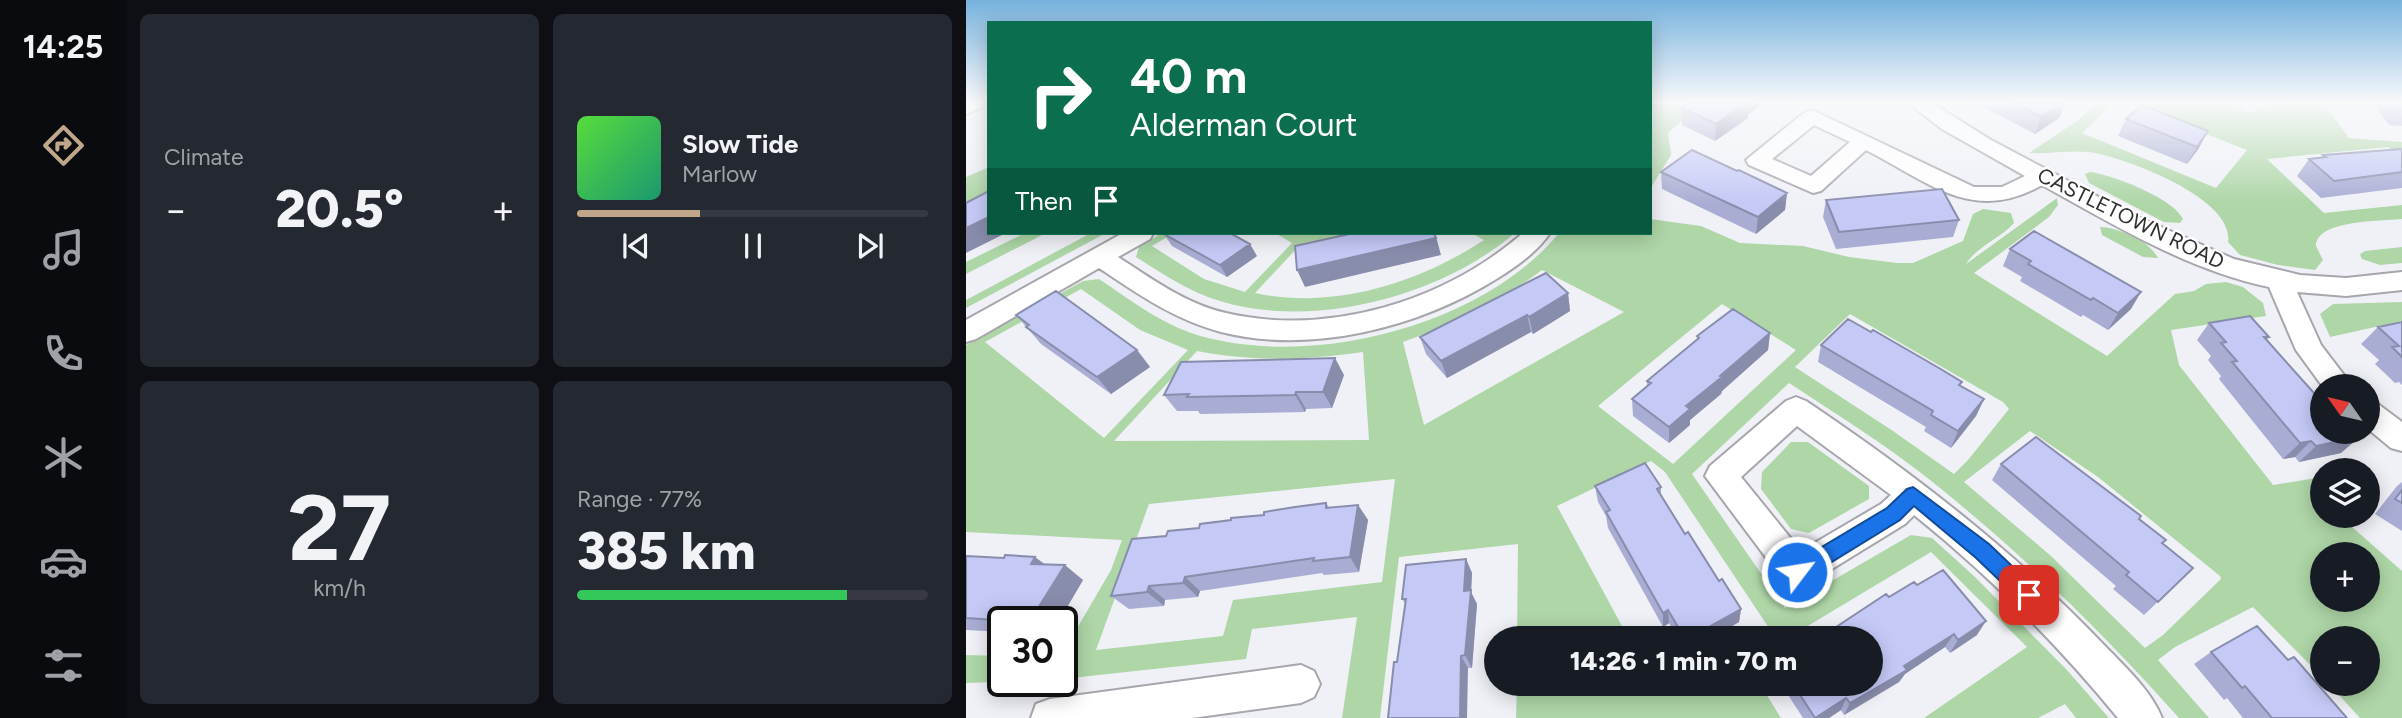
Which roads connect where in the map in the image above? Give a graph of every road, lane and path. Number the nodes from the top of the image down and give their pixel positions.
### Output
1 (1969, 137) edge
2 (1864, 141) dead end
3 (2042, 176) junction
4 (1138, 235) edge
5 (1536, 235) edge
6 (1100, 257) junction
7 (2278, 279) junction
8 (2402, 281) edge
9 (966, 332) edge
10 (2329, 374) edge
11 (2380, 422) edge
12 (2402, 439) edge
13 (1913, 495) junction
14 (1301, 684) dead end
15 (1050, 718) edge
16 (2143, 718) edge

1 - 3 street, CASTLETOWN ROAD
2 - 3 street
3 - 7 street, CASTLETOWN ROAD
4 - 6 street
5 - 6 street
6 - 9 street
7 - 8 street, CASTLETOWN ROAD
7 - 10 street
11 - 12 street
13 - 13 street
13 - 16 street
14 - 15 street

